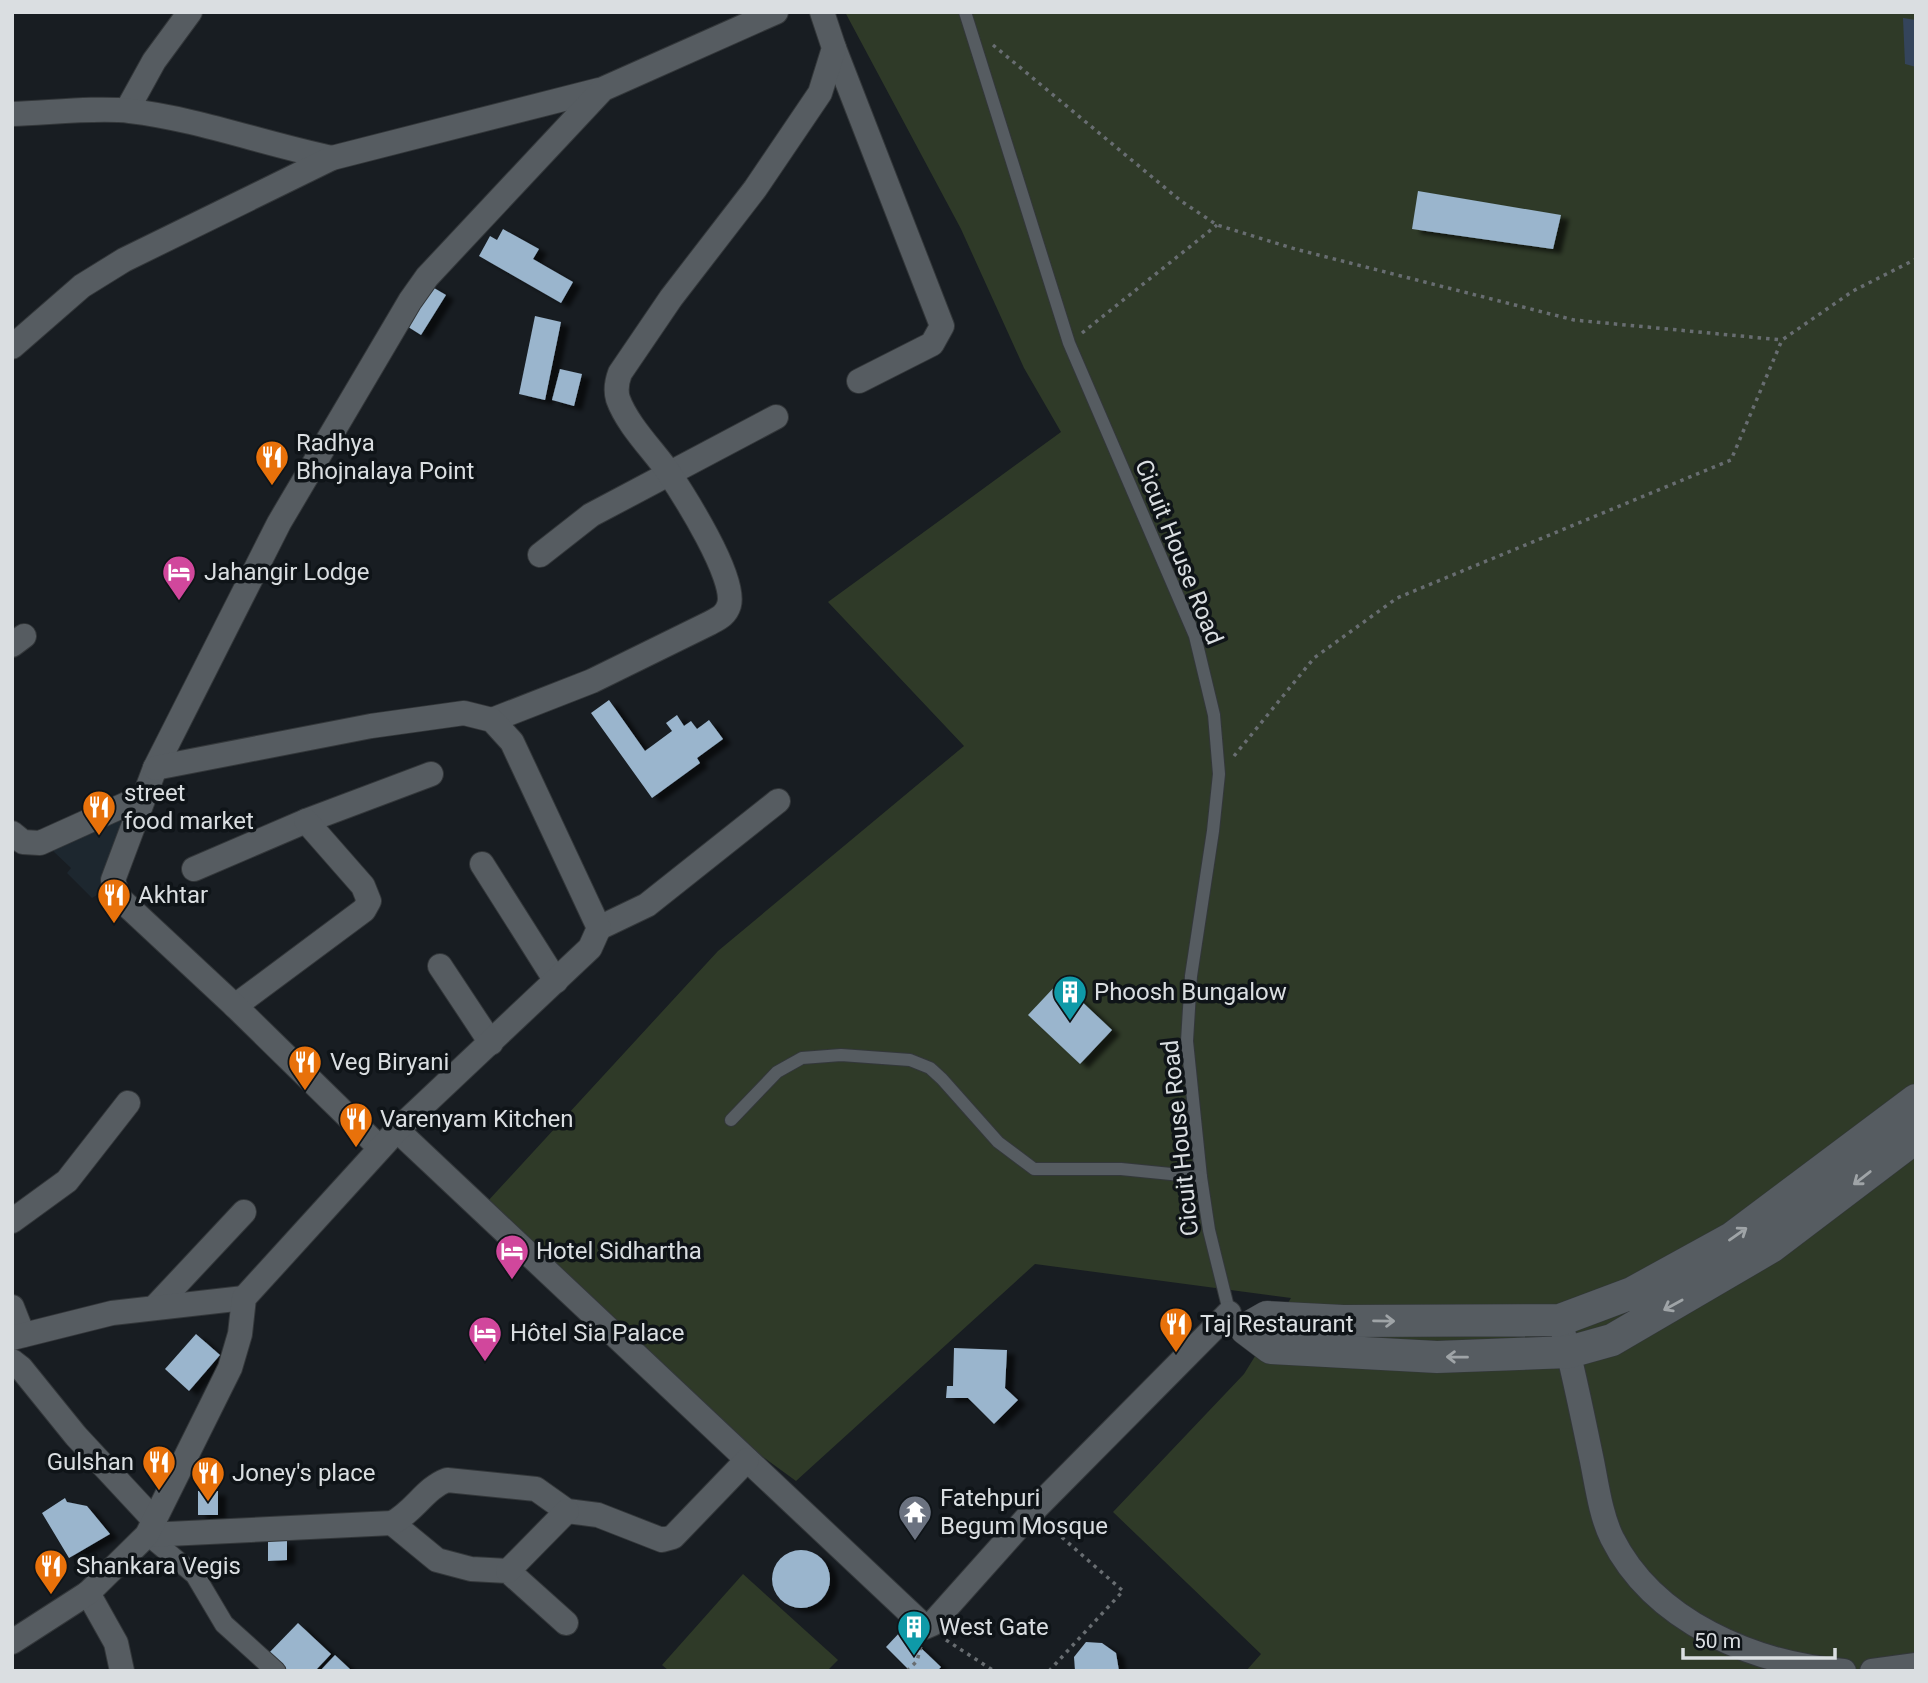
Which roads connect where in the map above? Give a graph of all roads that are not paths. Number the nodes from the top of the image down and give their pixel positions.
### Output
1 (190, 12) edge
2 (776, 12) edge
3 (822, 12) edge
4 (967, 18) edge
5 (834, 48) junction
6 (603, 89) junction
7 (127, 110) junction
8 (12, 114) edge
9 (332, 158) junction
10 (12, 347) edge
11 (859, 381) dead end
12 (776, 417) dead end
13 (668, 472) junction
14 (540, 555) dead end
15 (492, 720) junction
16 (155, 768) junction
17 (431, 774) dead end
18 (142, 797) junction
19 (778, 801) dead end
20 (306, 821) junction
21 (12, 833) edge
22 (482, 864) dead end
23 (194, 869) dead end
24 (599, 928) junction
25 (440, 966) dead end
26 (556, 981) junction
27 (235, 1006) junction
28 (491, 1043) junction
29 (1916, 1100) edge
30 (128, 1103) dead end
31 (731, 1120) dead end
32 (397, 1130) junction
33 (1916, 1137) edge
34 (380, 1148) junction
35 (1201, 1177) junction
36 (17, 1210) edge
37 (244, 1212) dead end
38 (244, 1298) junction
39 (12, 1307) edge
40 (155, 1307) junction
41 (1560, 1320) junction
42 (1237, 1321) junction
43 (18, 1336) edge
44 (1569, 1352) junction
45 (12, 1361) edge
46 (747, 1460) junction
47 (566, 1511) junction
48 (392, 1523) junction
49 (151, 1528) junction
50 (508, 1571) junction
51 (88, 1593) junction
52 (566, 1623) dead end
53 (14, 1639) edge
54 (1916, 1665) edge
55 (122, 1671) edge
56 (276, 1671) edge
57 (1844, 1671) edge
58 (1872, 1671) edge

1 - 7 street
2 - 6 street
3 - 5 street
4 - 35 lane, Cicuit House Road
5 - 11 street
5 - 13 street
6 - 9 street
6 - 16 street
7 - 8 street
7 - 9 street
9 - 10 street
12 - 13 street
13 - 14 street
13 - 15 street
15 - 16 street
15 - 24 street
16 - 18 street
17 - 20 street
18 - 21 street
18 - 27 street
19 - 24 street
20 - 23 street
20 - 27 street
22 - 26 street
24 - 26 street
25 - 28 street
26 - 28 street
27 - 34 street
28 - 32 street
41 -> 29 street
30 - 36 street
31 - 35 lane
32 - 34 street
32 - 46 street
33 -> 44 street
34 - 38 street
35 - 42 lane, Cicuit House Road
37 - 40 street
38 - 40 street
38 - 49 street
39 - 43 street
40 - 43 street
42 -> 41 street
41 - 44 street
44 -> 42 street
42 - 46 street
44 - 57 street
45 - 49 street
46 - 47 street
47 - 48 street
47 - 50 street
48 - 49 street
48 - 50 street
49 - 51 street
49 - 56 street
50 - 52 street
51 - 53 street
51 - 55 street
54 - 58 street

